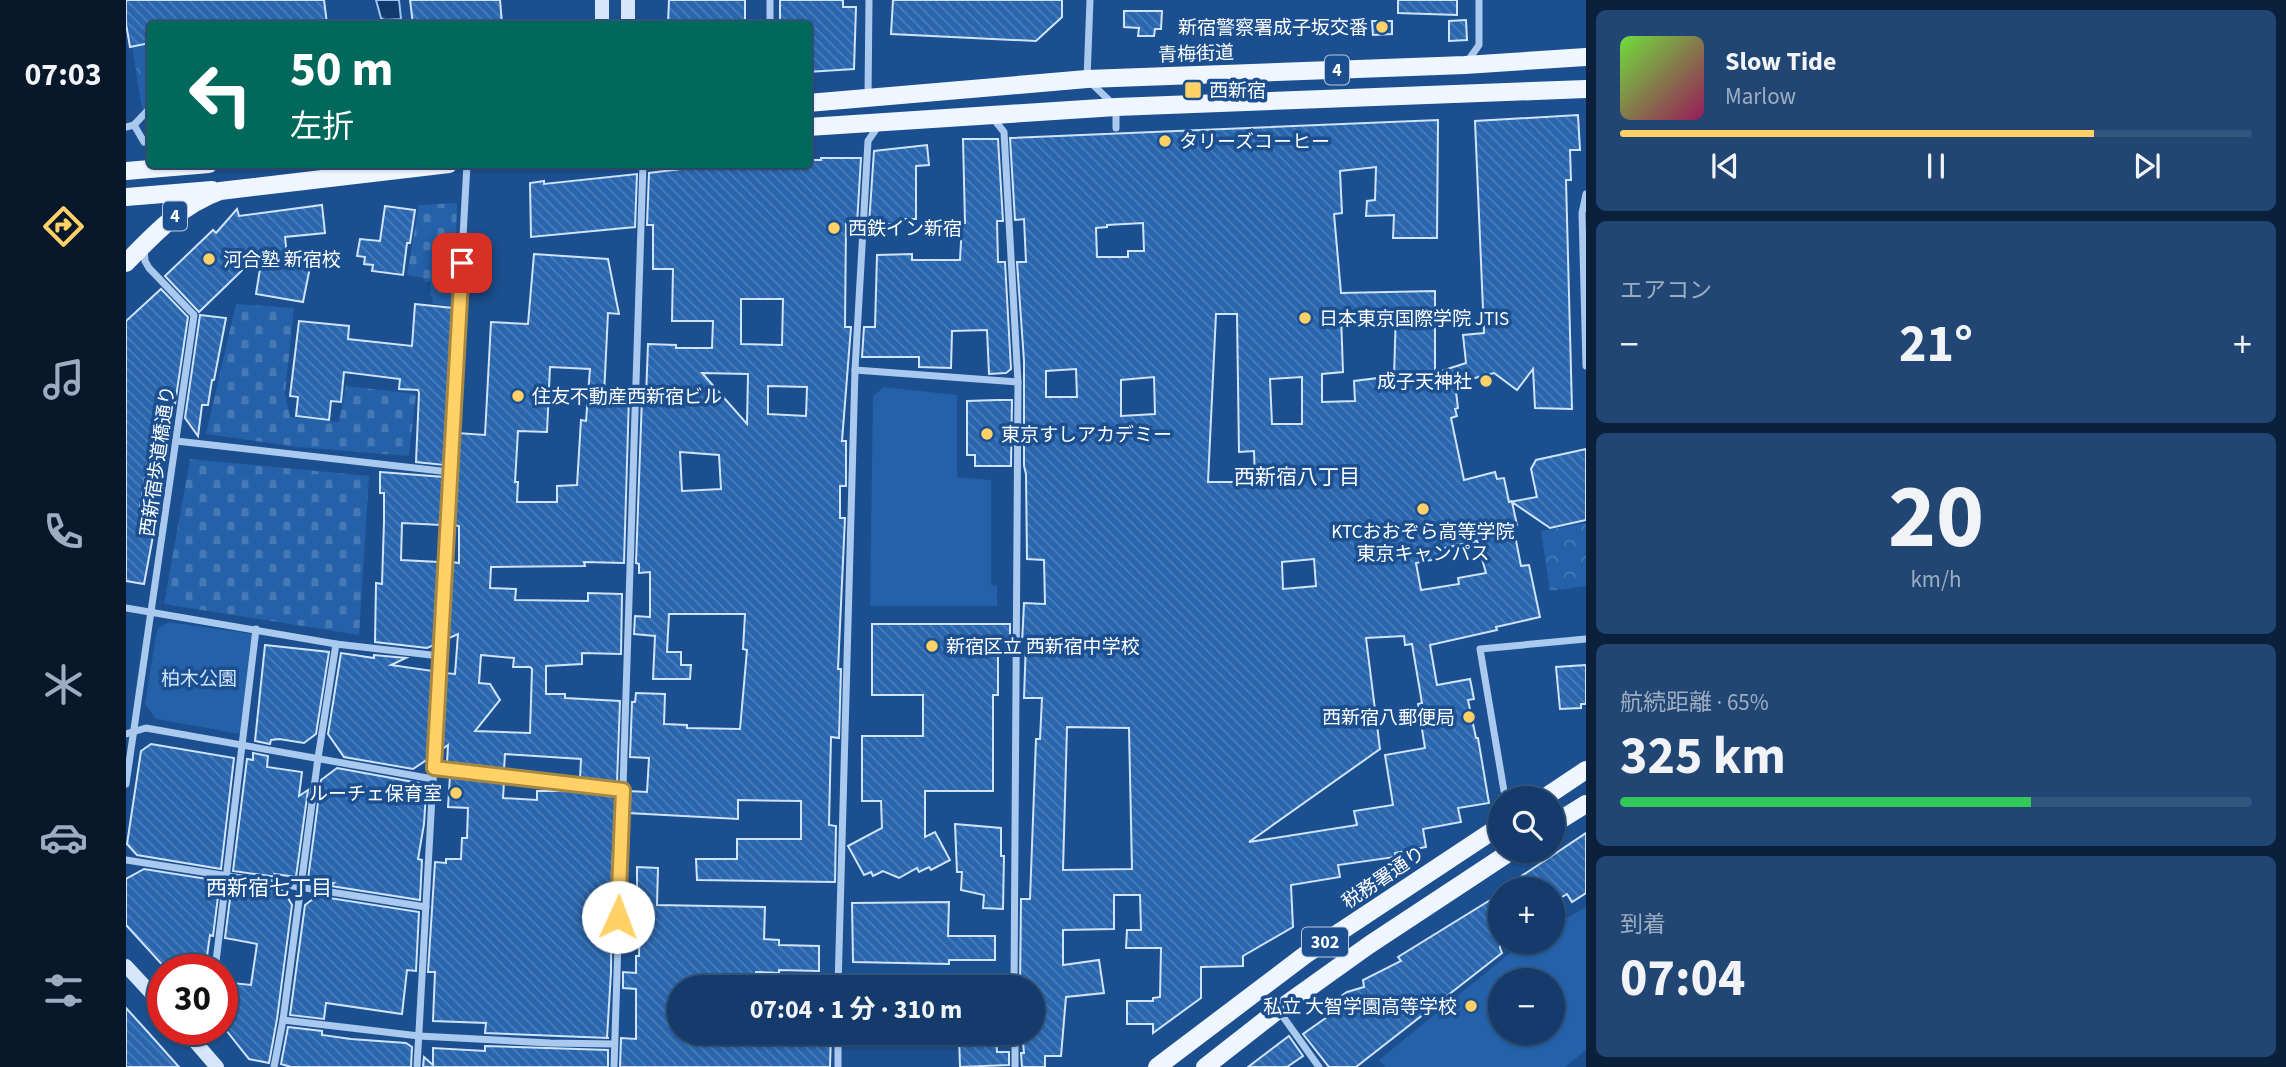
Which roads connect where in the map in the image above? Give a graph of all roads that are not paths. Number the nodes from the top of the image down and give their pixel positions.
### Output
1 (602, 0) edge
2 (628, 0) edge
3 (770, 0) edge
4 (869, 0) edge
5 (1090, 0) edge
6 (1479, 0) edge
7 (602, 21) edge
8 (628, 21) edge
9 (770, 21) edge
10 (1586, 57) edge
11 (1465, 65) junction
12 (1087, 79) junction
13 (1586, 89) edge
14 (868, 97) junction
15 (812, 103) edge
16 (1116, 107) junction
17 (147, 111) edge
18 (990, 115) junction
19 (881, 121) junction
20 (130, 126) edge
21 (812, 127) edge
22 (1116, 128) dead end
23 (144, 142) dead end
24 (162, 168) edge
25 (414, 168) edge
26 (467, 168) edge
27 (643, 168) edge
28 (126, 171) edge
29 (236, 188) junction
30 (1586, 194) edge
31 (126, 197) edge
32 (144, 244) junction
33 (126, 263) edge
34 (1586, 366) edge
35 (855, 370) junction
36 (1018, 382) junction
37 (176, 441) junction
38 (450, 472) junction
39 (126, 608) edge
40 (151, 612) junction
41 (256, 629) junction
42 (1586, 639) edge
43 (336, 645) junction
44 (440, 656) junction
45 (129, 733) edge
46 (243, 745) junction
47 (318, 758) junction
48 (434, 768) junction
49 (1586, 770) edge
50 (433, 779) junction
51 (126, 784) edge
52 (1503, 786) edge
53 (1562, 786) edge
54 (623, 790) junction
55 (1586, 804) edge
56 (1565, 817) edge
57 (1488, 834) edge
58 (126, 860) edge
59 (1494, 863) edge
60 (226, 877) junction
61 (301, 888) junction
62 (426, 906) junction
63 (217, 954) edge
64 (1354, 956) junction
65 (126, 966) edge
66 (838, 975) edge
67 (1014, 975) edge
68 (147, 989) edge
69 (1246, 999) junction
70 (1278, 1010) junction
71 (284, 1020) junction
72 (419, 1036) junction
73 (614, 1044) junction
74 (201, 1045) edge
75 (838, 1045) edge
76 (1014, 1045) edge
77 (1207, 1066) edge
78 (217, 1067) edge
79 (274, 1067) edge
80 (417, 1067) edge
81 (614, 1067) edge
82 (838, 1067) edge
83 (1015, 1067) edge
84 (1157, 1067) edge
85 (1176, 1067) edge
86 (1320, 1067) edge

1 - 7 street
2 - 8 street
3 - 9 street
4 - 14 street
5 - 12 street
6 - 11 street
10 - 11 main road, 青梅街道 / 4
11 - 12 main road, 青梅街道 / 4
12 - 14 main road, 青梅街道 / 4
12 - 16 street
13 - 16 main road, 4
14 - 15 main road, 青梅街道 / 4
16 - 18 main road, 4
16 - 22 street
17 - 20 street
18 - 19 main road, 4
18 - 36 street
19 - 21 main road, 4
19 - 35 street
20 - 23 street
24 - 28 main road
25 - 29 main road, 4
26 - 38 street
27 - 54 street
29 - 31 main road
29 - 32 main road, 4
30 - 34 street
32 - 33 main road, 4
32 - 37 street, 西新宿歩道橋通り
35 - 36 street
35 - 66 street
36 - 67 street
37 - 38 street
37 - 40 street, 西新宿歩道橋通り
38 - 44 street
39 - 40 street
40 - 41 street
40 - 45 street, 西新宿歩道橋通り
41 - 43 street
41 - 46 street
42 - 52 street
43 - 44 street
43 - 47 street
44 - 48 street
45 - 46 street
45 - 51 street, 西新宿歩道橋通り
46 - 47 street
46 - 60 street
47 - 50 street
47 - 61 street
48 - 50 street
48 - 54 street
49 - 53 main road
50 - 62 street
54 - 73 street
55 - 56 main road
57 - 69 main road, 税務署通り / 302
58 - 60 street
59 - 64 main road, 302
60 - 61 street
60 - 63 street
61 - 62 street
61 - 71 street
62 - 72 street
64 - 69 main road
64 - 70 main road, 302
65 - 68 street
69 - 84 main road, 税務署通り / 302
70 - 77 main road, 302
70 - 86 street
71 - 72 street
71 - 79 street
72 - 73 street
72 - 80 street
73 - 81 street
74 - 78 street
75 - 82 street
76 - 83 street
77 - 85 main road

